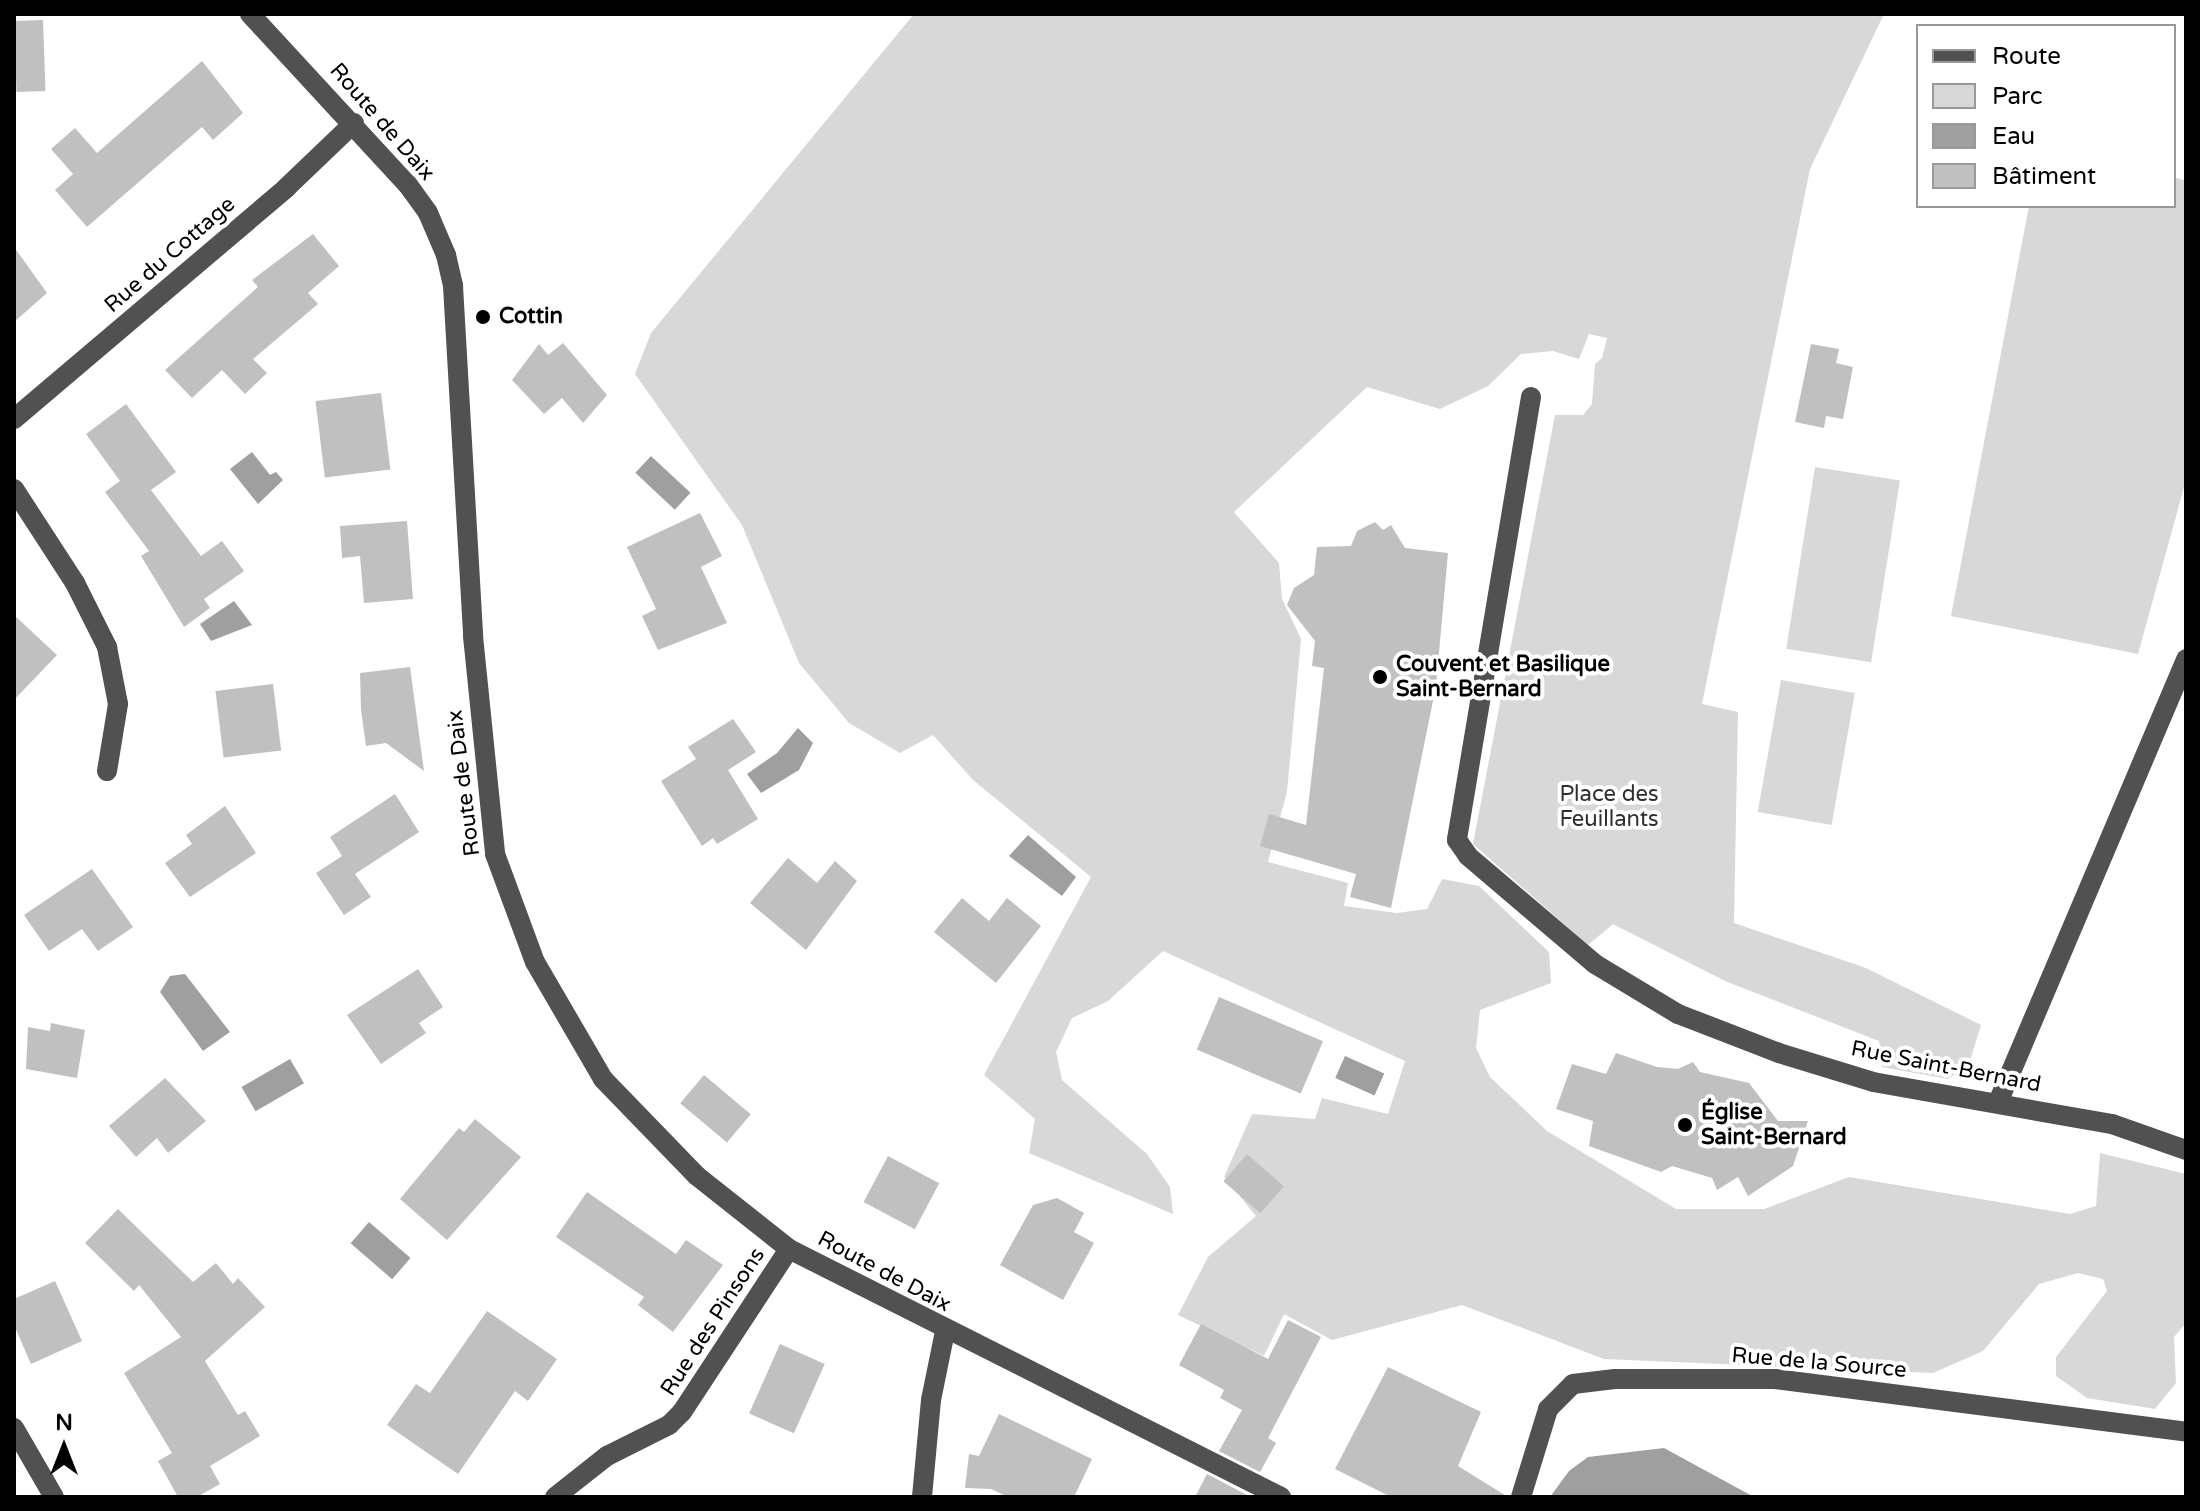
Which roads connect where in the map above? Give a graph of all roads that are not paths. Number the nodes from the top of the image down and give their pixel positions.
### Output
1 (250, 14) edge
2 (354, 123) junction
3 (1531, 397) dead end
4 (14, 419) edge
5 (14, 489) edge
6 (2186, 659) edge
7 (107, 771) dead end
8 (1999, 1100) junction
9 (2186, 1150) edge
10 (789, 1249) junction
11 (945, 1331) junction
12 (14, 1428) edge
13 (2186, 1432) edge
14 (54, 1497) edge
15 (555, 1497) edge
16 (922, 1497) edge
17 (1281, 1497) edge
18 (1521, 1497) edge

1 - 2 street, Route de Daix
2 - 4 street, Rue du Cottage
2 - 10 street, Route de Daix
3 - 8 street, Rue Saint-Bernard
5 - 7 street
6 - 8 street
8 - 9 street, Rue Saint-Bernard
10 - 11 street, Route de Daix
10 - 15 street, Rue des Pinsons
11 - 16 street
11 - 17 street, Route de Daix
12 - 14 street
13 - 18 street, Rue de la Source

